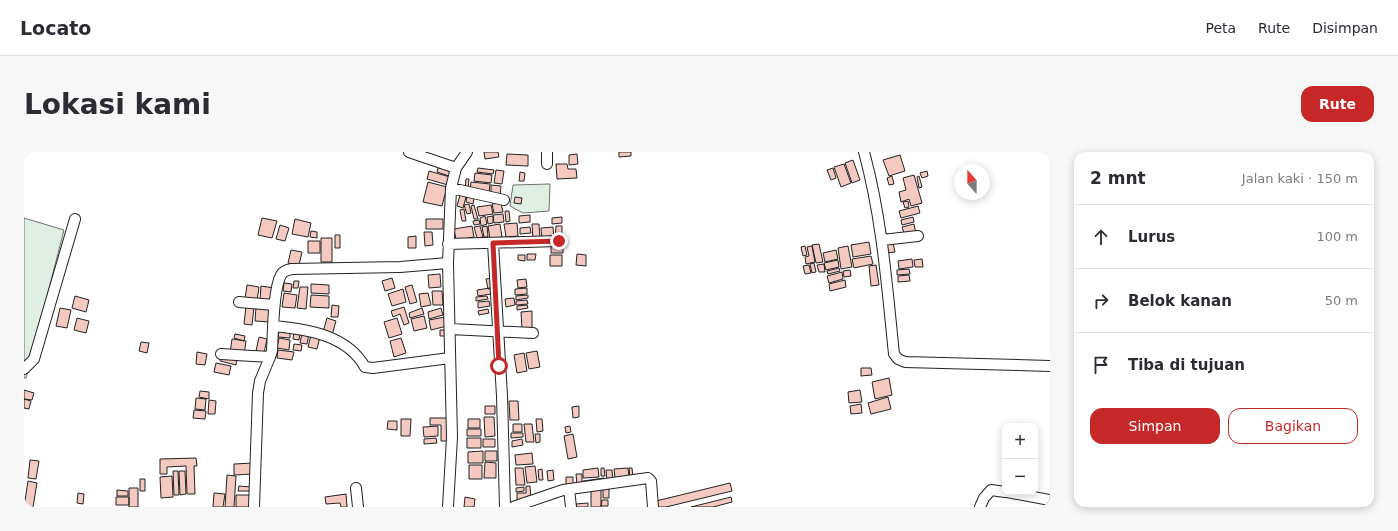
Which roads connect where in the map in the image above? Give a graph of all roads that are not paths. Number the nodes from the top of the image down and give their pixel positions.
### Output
1 (409, 152) edge
2 (467, 152) edge
3 (547, 152) edge
4 (864, 152) edge
5 (547, 164) dead end
6 (456, 168) junction
7 (451, 188) junction
8 (504, 200) dead end
9 (75, 219) dead end
10 (918, 236) dead end
11 (882, 240) junction
12 (559, 241) dead end
13 (493, 243) junction
14 (448, 244) junction
15 (448, 262) junction
16 (239, 302) dead end
17 (274, 304) junction
18 (273, 326) junction
19 (450, 329) junction
20 (497, 331) junction
21 (533, 333) dead end
22 (221, 354) dead end
23 (270, 357) junction
24 (450, 358) junction
25 (1050, 366) edge
26 (24, 369) edge
27 (356, 488) dead end
28 (566, 489) junction
29 (1002, 491) edge
30 (1022, 495) edge
31 (1050, 500) edge
32 (254, 507) edge
33 (358, 507) edge
34 (448, 507) edge
35 (505, 507) edge
36 (513, 507) edge
37 (571, 507) edge
38 (653, 507) edge
39 (980, 507) edge

1 - 6 street
2 - 6 street
3 - 5 street
4 - 11 street
6 - 7 street
7 - 8 street
7 - 14 street
9 - 26 street
10 - 11 street
11 - 25 street
12 - 13 street
13 - 14 street
13 - 20 street
14 - 15 street
15 - 17 street
15 - 19 street
16 - 17 street
17 - 18 street
18 - 23 street
18 - 24 street
19 - 20 street
19 - 24 street
20 - 21 street
20 - 35 street
22 - 23 street
23 - 32 street
24 - 34 street
27 - 33 street
28 - 36 street
28 - 37 street
28 - 38 street
29 - 39 street
30 - 31 street

